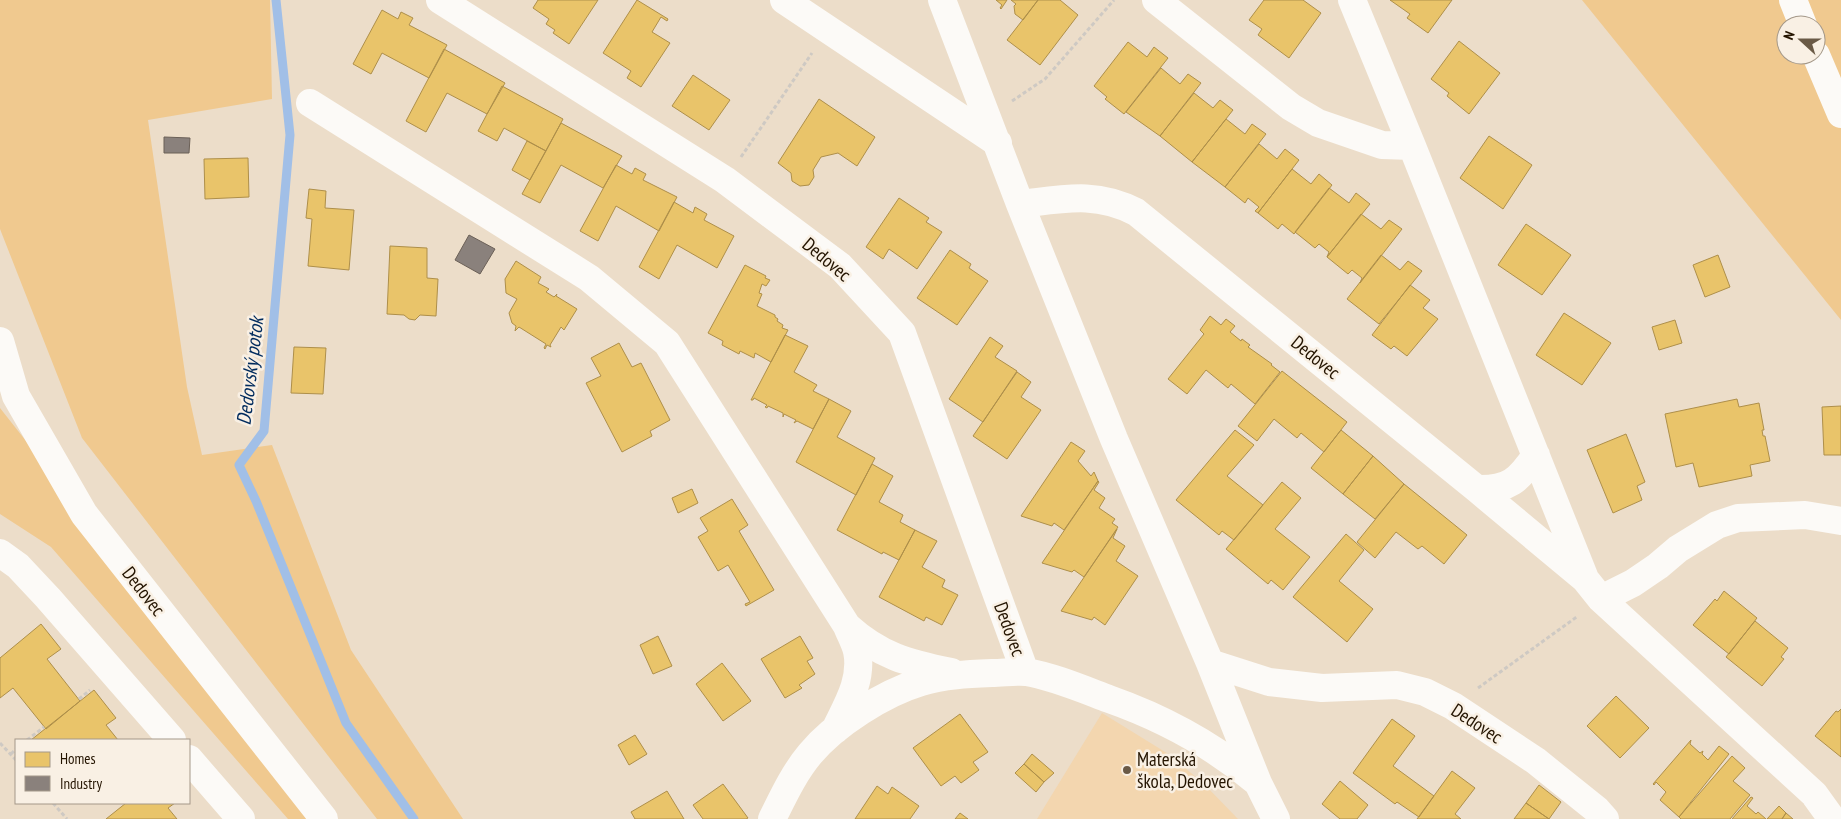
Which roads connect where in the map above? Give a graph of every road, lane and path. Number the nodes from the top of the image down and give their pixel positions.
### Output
1 (440, 0) edge
2 (784, 0) edge
3 (942, 0) edge
4 (1114, 0) edge
5 (1156, 0) edge
6 (1352, 0) edge
7 (1792, 0) edge
8 (1799, 15) edge
9 (828, 29) junction
10 (1820, 65) edge
11 (310, 103) dead end
12 (1841, 114) edge
13 (987, 118) junction
14 (998, 143) junction
15 (1412, 146) junction
16 (725, 180) junction
17 (1020, 204) junction
18 (0, 341) edge
19 (8, 386) edge
20 (1536, 455) junction
21 (1477, 489) junction
22 (1841, 521) edge
23 (0, 553) edge
24 (1593, 589) junction
25 (847, 626) junction
26 (1210, 663) junction
27 (1025, 672) junction
28 (961, 674) junction
29 (1453, 706) junction
30 (44, 727) dead end
31 (835, 730) junction
32 (28, 739) edge
33 (171, 739) edge
34 (0, 743) edge
35 (15, 750) edge
36 (11, 754) junction
37 (15, 759) edge
38 (190, 760) edge
39 (1258, 783) junction
40 (54, 804) edge
41 (68, 819) edge
42 (242, 819) edge
43 (324, 819) edge
44 (772, 819) edge
45 (1276, 819) edge
46 (1605, 819) edge
47 (1832, 819) edge

1 - 16 street, Dedovec
2 - 9 street
3 - 13 street, Dedovec
4 - 13 path
5 - 15 street
6 - 15 street, Dedovec
7 - 8 street
9 - 14 street
9 - 16 path
10 - 12 street
11 - 25 street
13 - 14 street, Dedovec
14 - 17 street, Dedovec
15 - 20 street, Dedovec
16 - 27 street, Dedovec
17 - 21 street, Dedovec
17 - 26 street, Dedovec
18 - 19 street, Dedovec
19 - 43 street, Dedovec
20 - 21 street
20 - 24 street, Dedovec
21 - 24 street, Dedovec
22 - 24 street
23 - 33 street
24 - 29 path
24 - 47 street, Dedovec
25 - 28 street
25 - 31 street
26 - 29 street, Dedovec
26 - 39 street, Dedovec
27 - 28 street, Dedovec
27 - 39 street, Dedovec
28 - 31 street, Dedovec
29 - 46 street, Dedovec
30 - 32 path
31 - 44 street, Dedovec
34 - 36 path
35 - 36 path
36 - 37 path
38 - 42 street
39 - 45 street, Dedovec
40 - 41 path

